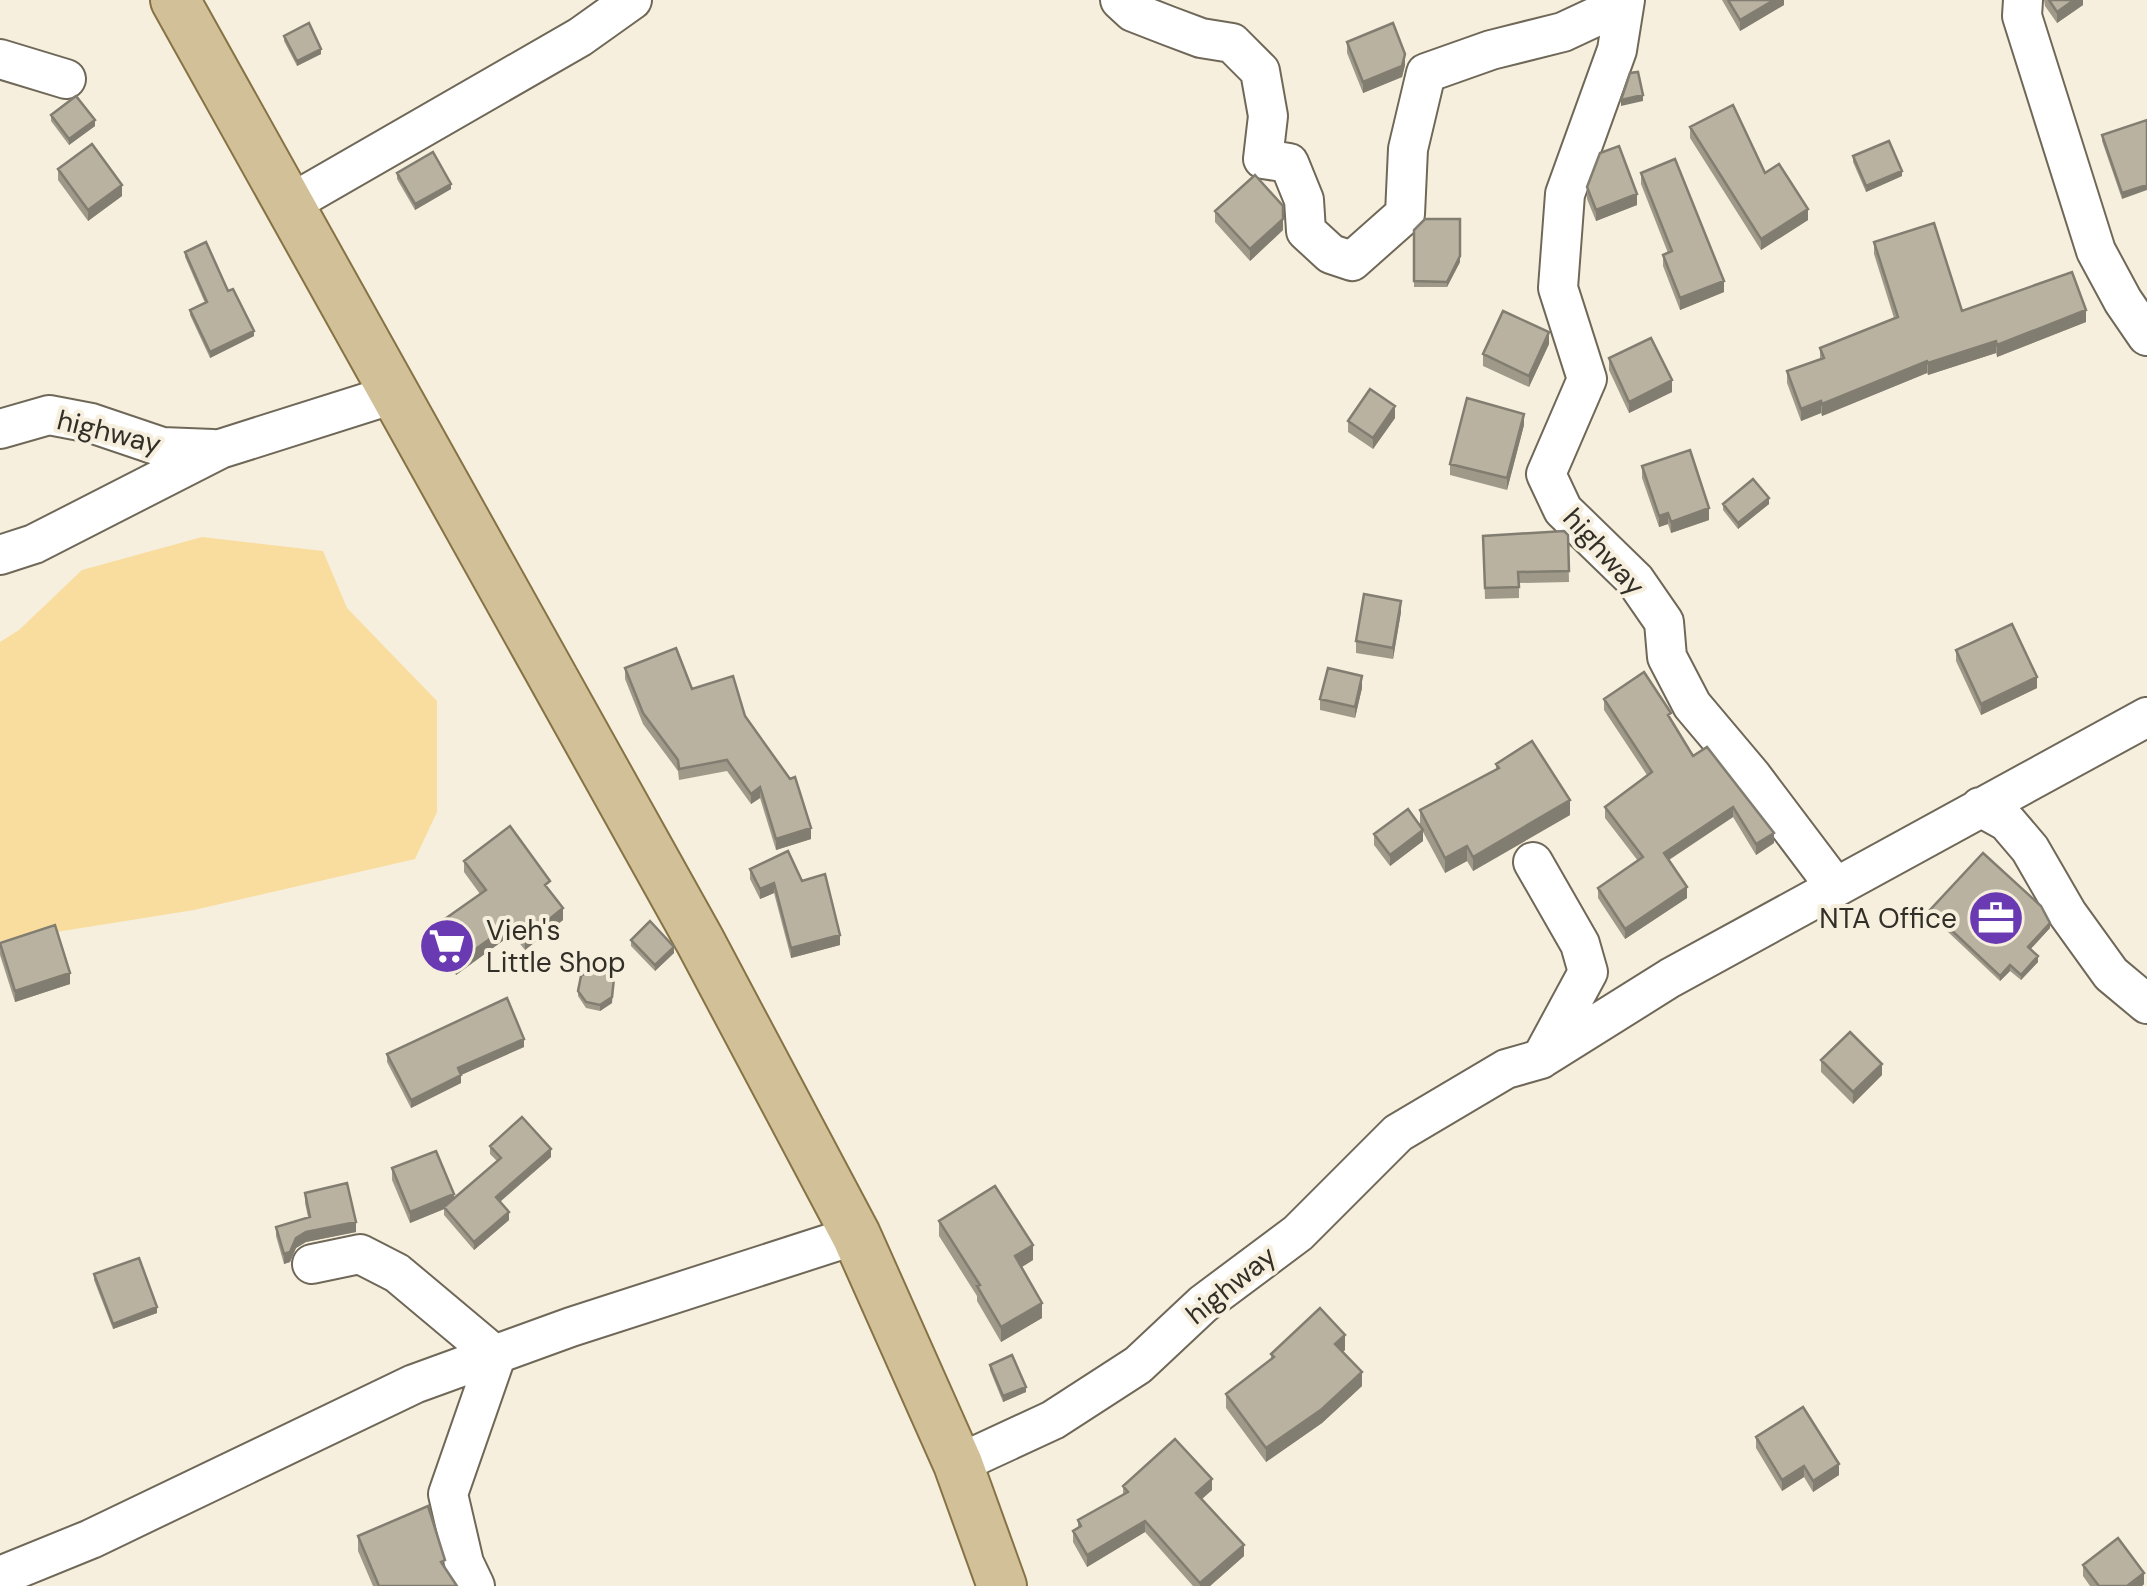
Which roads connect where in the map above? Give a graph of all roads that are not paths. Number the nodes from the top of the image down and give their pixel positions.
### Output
1 (175, 0) edge
2 (632, 0) edge
3 (1120, 0) edge
4 (2023, 0) edge
5 (1624, 2) edge
6 (0, 58) edge
7 (66, 79) dead end
8 (288, 205) junction
9 (2147, 336) edge
10 (398, 394) junction
11 (0, 429) edge
12 (220, 449) junction
13 (0, 555) edge
14 (2147, 717) edge
15 (1980, 807) junction
16 (1534, 862) dead end
17 (1834, 885) junction
18 (2147, 1004) edge
19 (1541, 1060) junction
20 (856, 1235) junction
21 (312, 1264) dead end
22 (496, 1356) junction
23 (958, 1464) junction
24 (0, 1576) edge
25 (474, 1586) edge
26 (1002, 1586) edge

1 - 8 main road
2 - 8 street
3 - 5 street, highway
4 - 9 street
5 - 17 street, highway
6 - 7 street
8 - 10 main road
10 - 12 street, highway
10 - 20 main road
11 - 12 street, highway
12 - 13 street, highway
14 - 15 street, highway
15 - 17 street, highway
15 - 18 street
16 - 19 street
17 - 19 street, highway
19 - 23 street, highway
20 - 22 street
20 - 23 main road
21 - 22 street
22 - 24 street
22 - 25 street
23 - 26 main road

